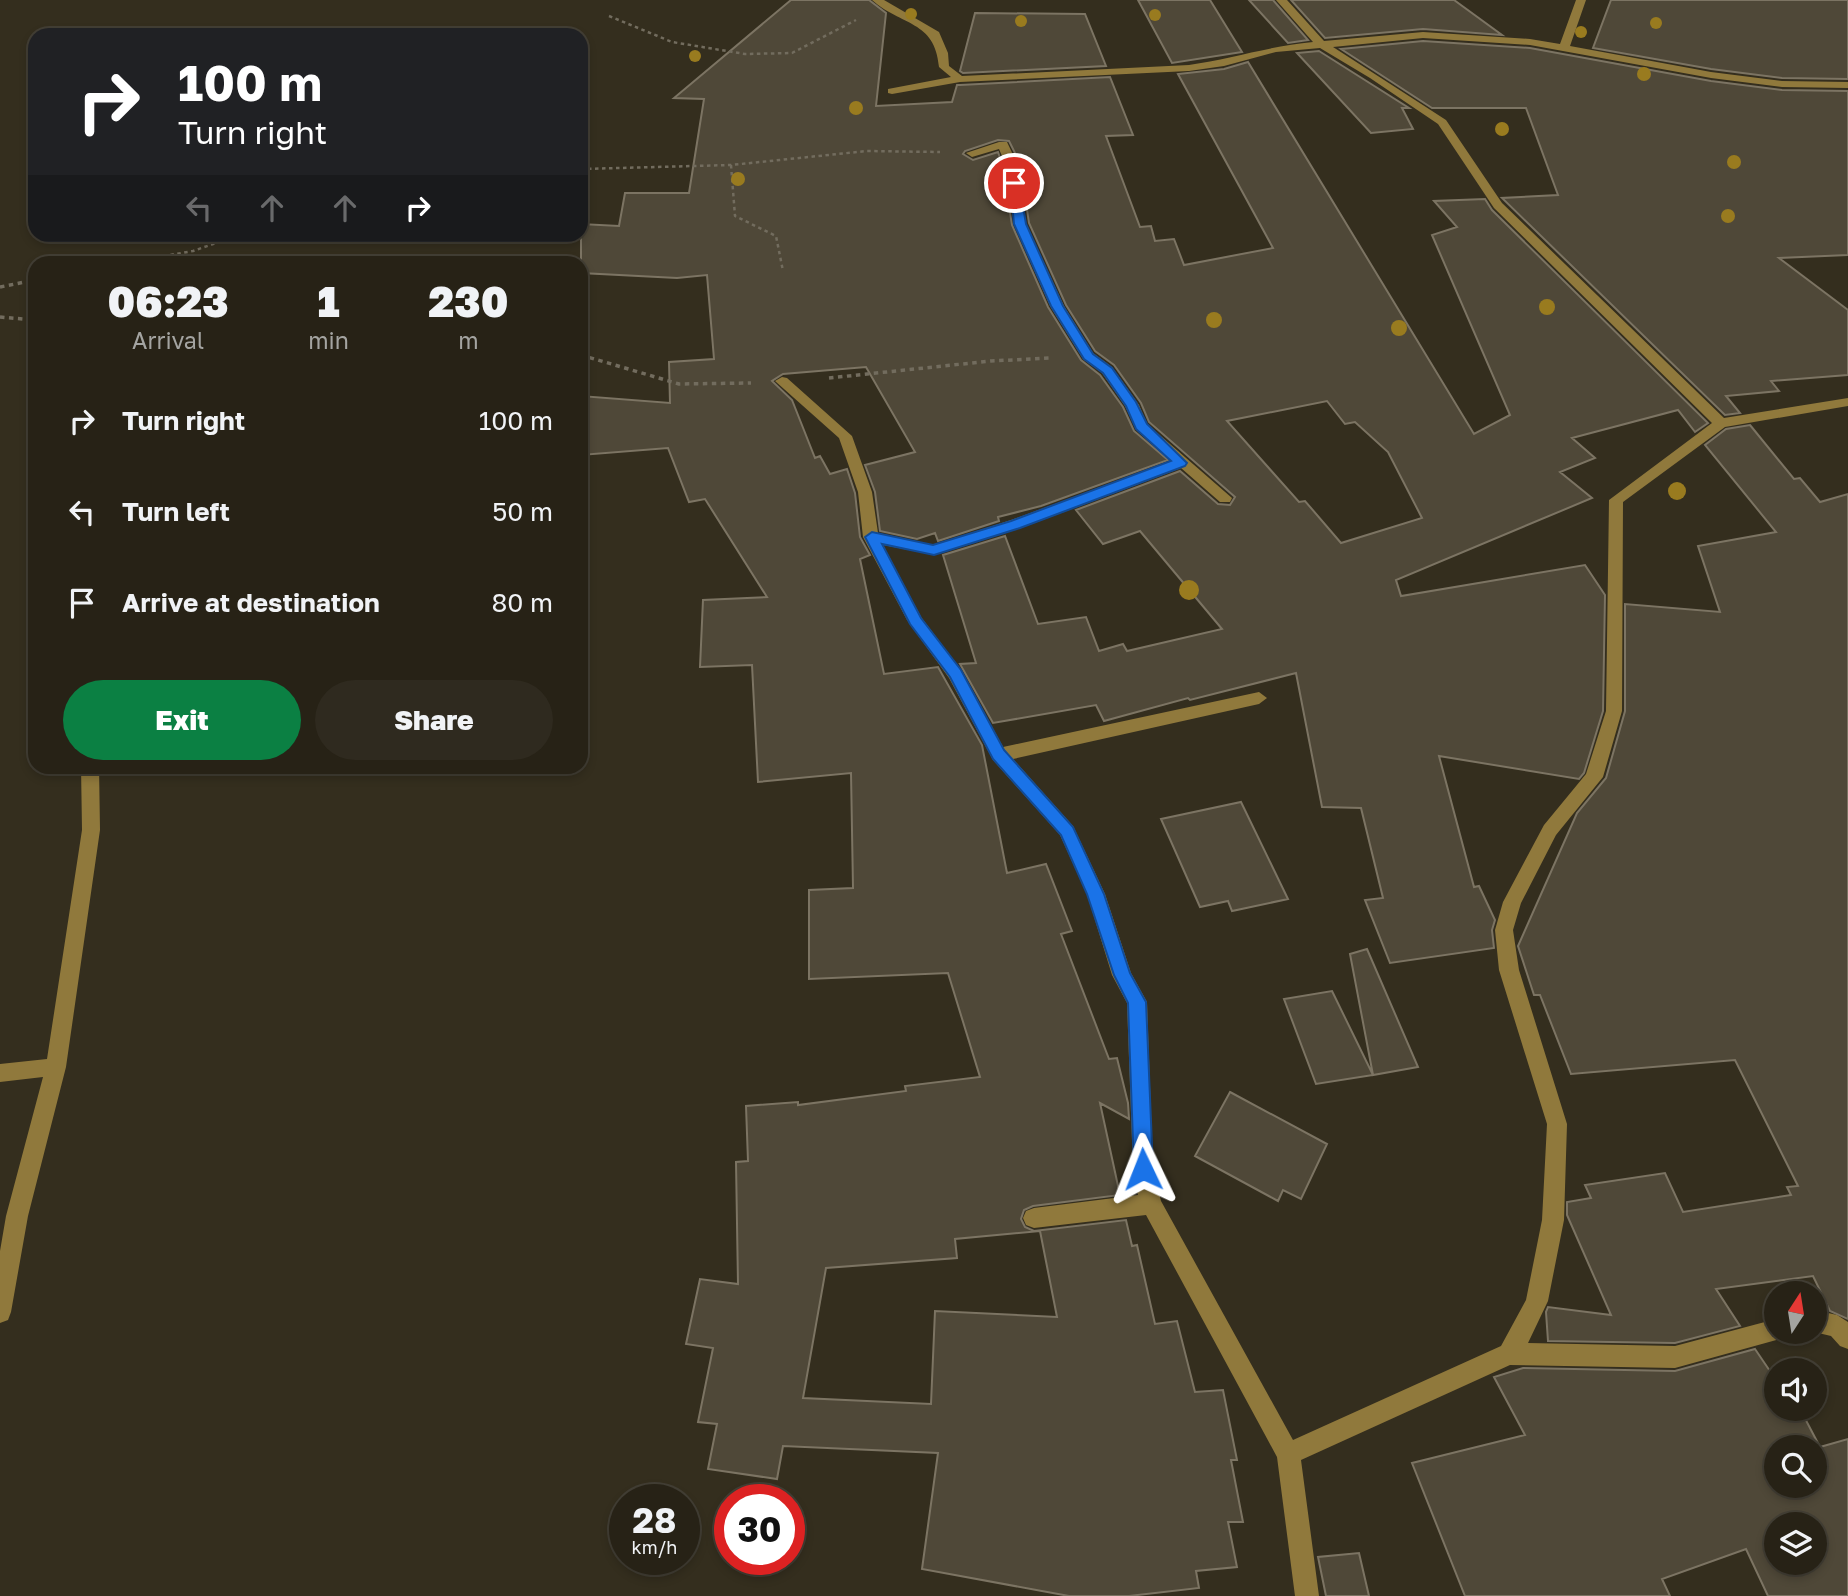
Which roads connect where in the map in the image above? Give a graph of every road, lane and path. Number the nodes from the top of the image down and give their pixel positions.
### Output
1 (877, 0) edge
2 (1281, 0) edge
3 (1581, 0) edge
4 (896, 11) junction
5 (609, 16) dead end
6 (1319, 43) junction
7 (1564, 48) junction
8 (960, 79) junction
9 (1848, 85) edge
10 (892, 91) dead end
11 (972, 153) joint
12 (731, 165) junction
13 (588, 169) edge
14 (219, 242) edge
15 (164, 256) edge
16 (783, 271) dead end
17 (28, 281) edge
18 (0, 287) edge
19 (0, 317) edge
20 (28, 319) edge
21 (1088, 356) junction
22 (588, 357) edge
23 (782, 381) junction
24 (1848, 402) edge
25 (1721, 423) junction
26 (1181, 463) junction
27 (1225, 498) dead end
28 (872, 537) junction
29 (1259, 698) dead end
30 (999, 755) junction
31 (90, 774) edge
32 (57, 1067) junction
33 (0, 1073) edge
34 (1151, 1204) junction
35 (1034, 1218) dead end
36 (0, 1312) edge
37 (1827, 1324) edge
38 (1764, 1334) edge
39 (1848, 1338) edge
40 (1509, 1354) junction
41 (1288, 1454) junction
42 (1307, 1596) edge

1 - 4 street
2 - 6 street
3 - 7 street
4 - 5 path
4 - 8 street
6 - 7 street
6 - 8 street
6 - 25 street
7 - 9 street
8 - 10 street
11 - 12 path
11 - 21 street
12 - 13 path
12 - 16 path
14 - 15 path
17 - 18 path
19 - 20 path
21 - 23 path
21 - 26 street
22 - 23 path
23 - 28 street
24 - 25 street
25 - 40 street
26 - 27 street
26 - 28 street
28 - 30 street
29 - 30 street
30 - 34 street
31 - 32 street
32 - 33 street
32 - 36 street
34 - 35 street
34 - 41 street
37 - 39 street
38 - 40 street
40 - 41 street
41 - 42 street

